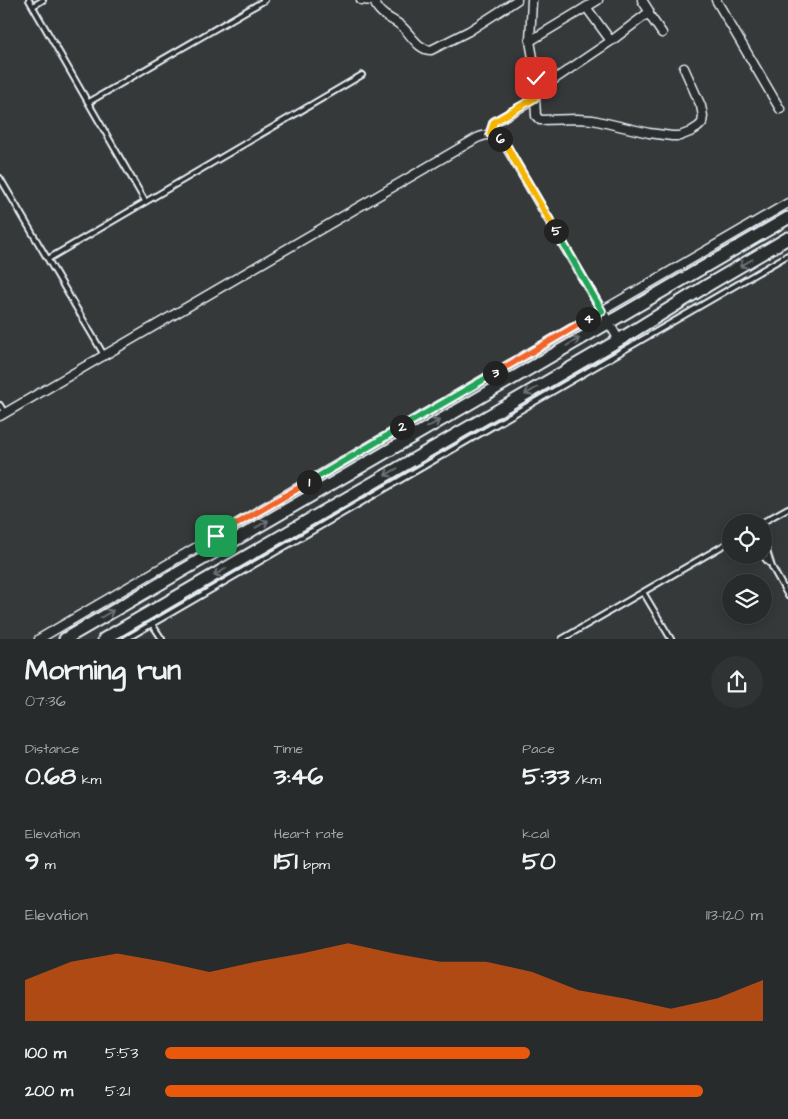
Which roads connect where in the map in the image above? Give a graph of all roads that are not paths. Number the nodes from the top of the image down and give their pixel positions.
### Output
1 (30, 0) edge
2 (43, 0) edge
3 (265, 0) edge
4 (361, 0) edge
5 (374, 0) edge
6 (517, 0) edge
7 (532, 0) edge
8 (598, 0) edge
9 (642, 0) edge
10 (716, 0) edge
11 (33, 6) junction
12 (586, 7) junction
13 (648, 13) junction
14 (662, 33) dead end
15 (530, 41) junction
16 (611, 41) junction
17 (684, 68) dead end
18 (362, 75) dead end
19 (536, 95) junction
20 (89, 102) junction
21 (780, 109) dead end
22 (490, 134) junction
23 (0, 178) edge
24 (145, 201) junction
25 (788, 203) edge
26 (788, 218) edge
27 (788, 238) edge
28 (788, 255) edge
29 (48, 259) junction
30 (605, 317) junction
31 (619, 340) junction
32 (104, 355) junction
33 (0, 405) edge
34 (2, 414) edge
35 (788, 508) edge
36 (772, 518) edge
37 (722, 546) edge
38 (770, 564) edge
39 (771, 564) edge
40 (772, 567) junction
41 (644, 592) junction
42 (788, 596) edge
43 (152, 624) junction
44 (39, 639) edge
45 (64, 639) edge
46 (104, 639) edge
47 (126, 639) edge
48 (162, 639) edge
49 (562, 639) edge
50 (672, 639) edge

1 - 11 lane
2 - 11 lane
3 - 20 lane
4 - 5 street
5 - 6 street
7 - 15 street
8 - 12 street
9 - 13 street
10 - 21 street
11 - 20 lane
12 - 15 street
12 - 16 street
13 - 14 street
13 - 16 street
15 - 19 street
16 - 19 street
17 - 19 street
18 - 24 lane
19 - 22 street
20 - 24 lane
22 - 30 street
22 - 32 street
23 - 29 lane
24 - 29 lane
25 - 30 street
26 - 30 main road
27 -> 31 main road
28 - 43 lane
29 - 32 lane
30 - 31 street
30 - 44 street
45 -> 30 main road
31 -> 46 main road
32 - 34 street
33 - 34 lane
35 - 36 lane
37 - 41 lane
38 - 40 lane
39 - 40 lane
40 - 42 lane
41 - 49 lane
41 - 50 lane
43 - 47 lane
43 - 48 lane

